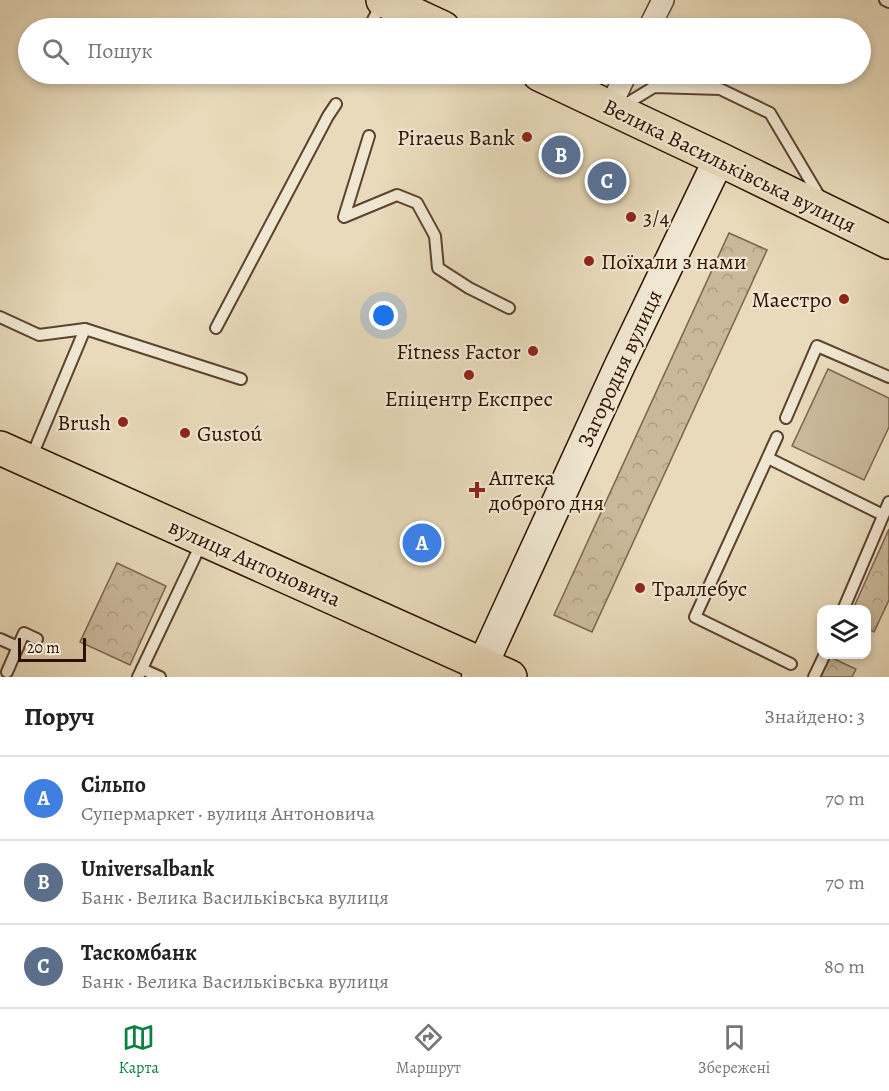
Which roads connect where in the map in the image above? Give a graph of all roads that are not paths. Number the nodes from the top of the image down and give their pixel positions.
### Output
1 (383, 0) edge
2 (663, 0) edge
3 (374, 18) edge
4 (422, 18) edge
5 (654, 18) edge
6 (560, 84) edge
7 (622, 84) edge
8 (336, 104) dead end
9 (613, 109) junction
10 (369, 136) dead end
11 (719, 159) junction
12 (830, 212) junction
13 (889, 242) edge
14 (509, 308) dead end
15 (0, 317) edge
16 (85, 328) junction
17 (216, 328) dead end
18 (889, 376) edge
19 (241, 379) dead end
20 (786, 418) dead end
21 (777, 438) dead end
22 (0, 448) edge
23 (768, 458) junction
24 (30, 461) junction
25 (889, 502) edge
26 (883, 515) junction
27 (204, 539) junction
28 (845, 605) edge
29 (0, 639) edge
30 (37, 639) dead end
31 (18, 647) junction
32 (823, 659) edge
33 (791, 664) dead end
34 (7, 672) dead end
35 (140, 673) edge
36 (490, 673) edge
37 (160, 677) edge
38 (814, 677) edge

1 - 3 lane
1 - 4 main road
2 - 5 street
6 - 9 main road, Велика Васильківська вулиця
7 - 9 street
8 - 17 lane
9 - 11 main road, Велика Васильківська вулиця
9 - 12 lane
10 - 14 lane
11 - 12 main road, Велика Васильківська вулиця
11 - 36 main road, Загородня вулиця
12 - 13 main road, Велика Васильківська вулиця
15 - 16 lane
16 - 19 lane
16 - 24 lane
18 - 20 lane
21 - 23 lane
22 - 24 main road, вулиця Антоновича
23 - 26 lane
23 - 33 lane
24 - 27 main road, вулиця Антоновича
25 - 26 lane
26 - 28 lane
27 - 35 lane
27 - 36 main road, вулиця Антоновича
29 - 31 lane
30 - 31 lane
31 - 34 lane
32 - 38 lane
35 - 37 lane

